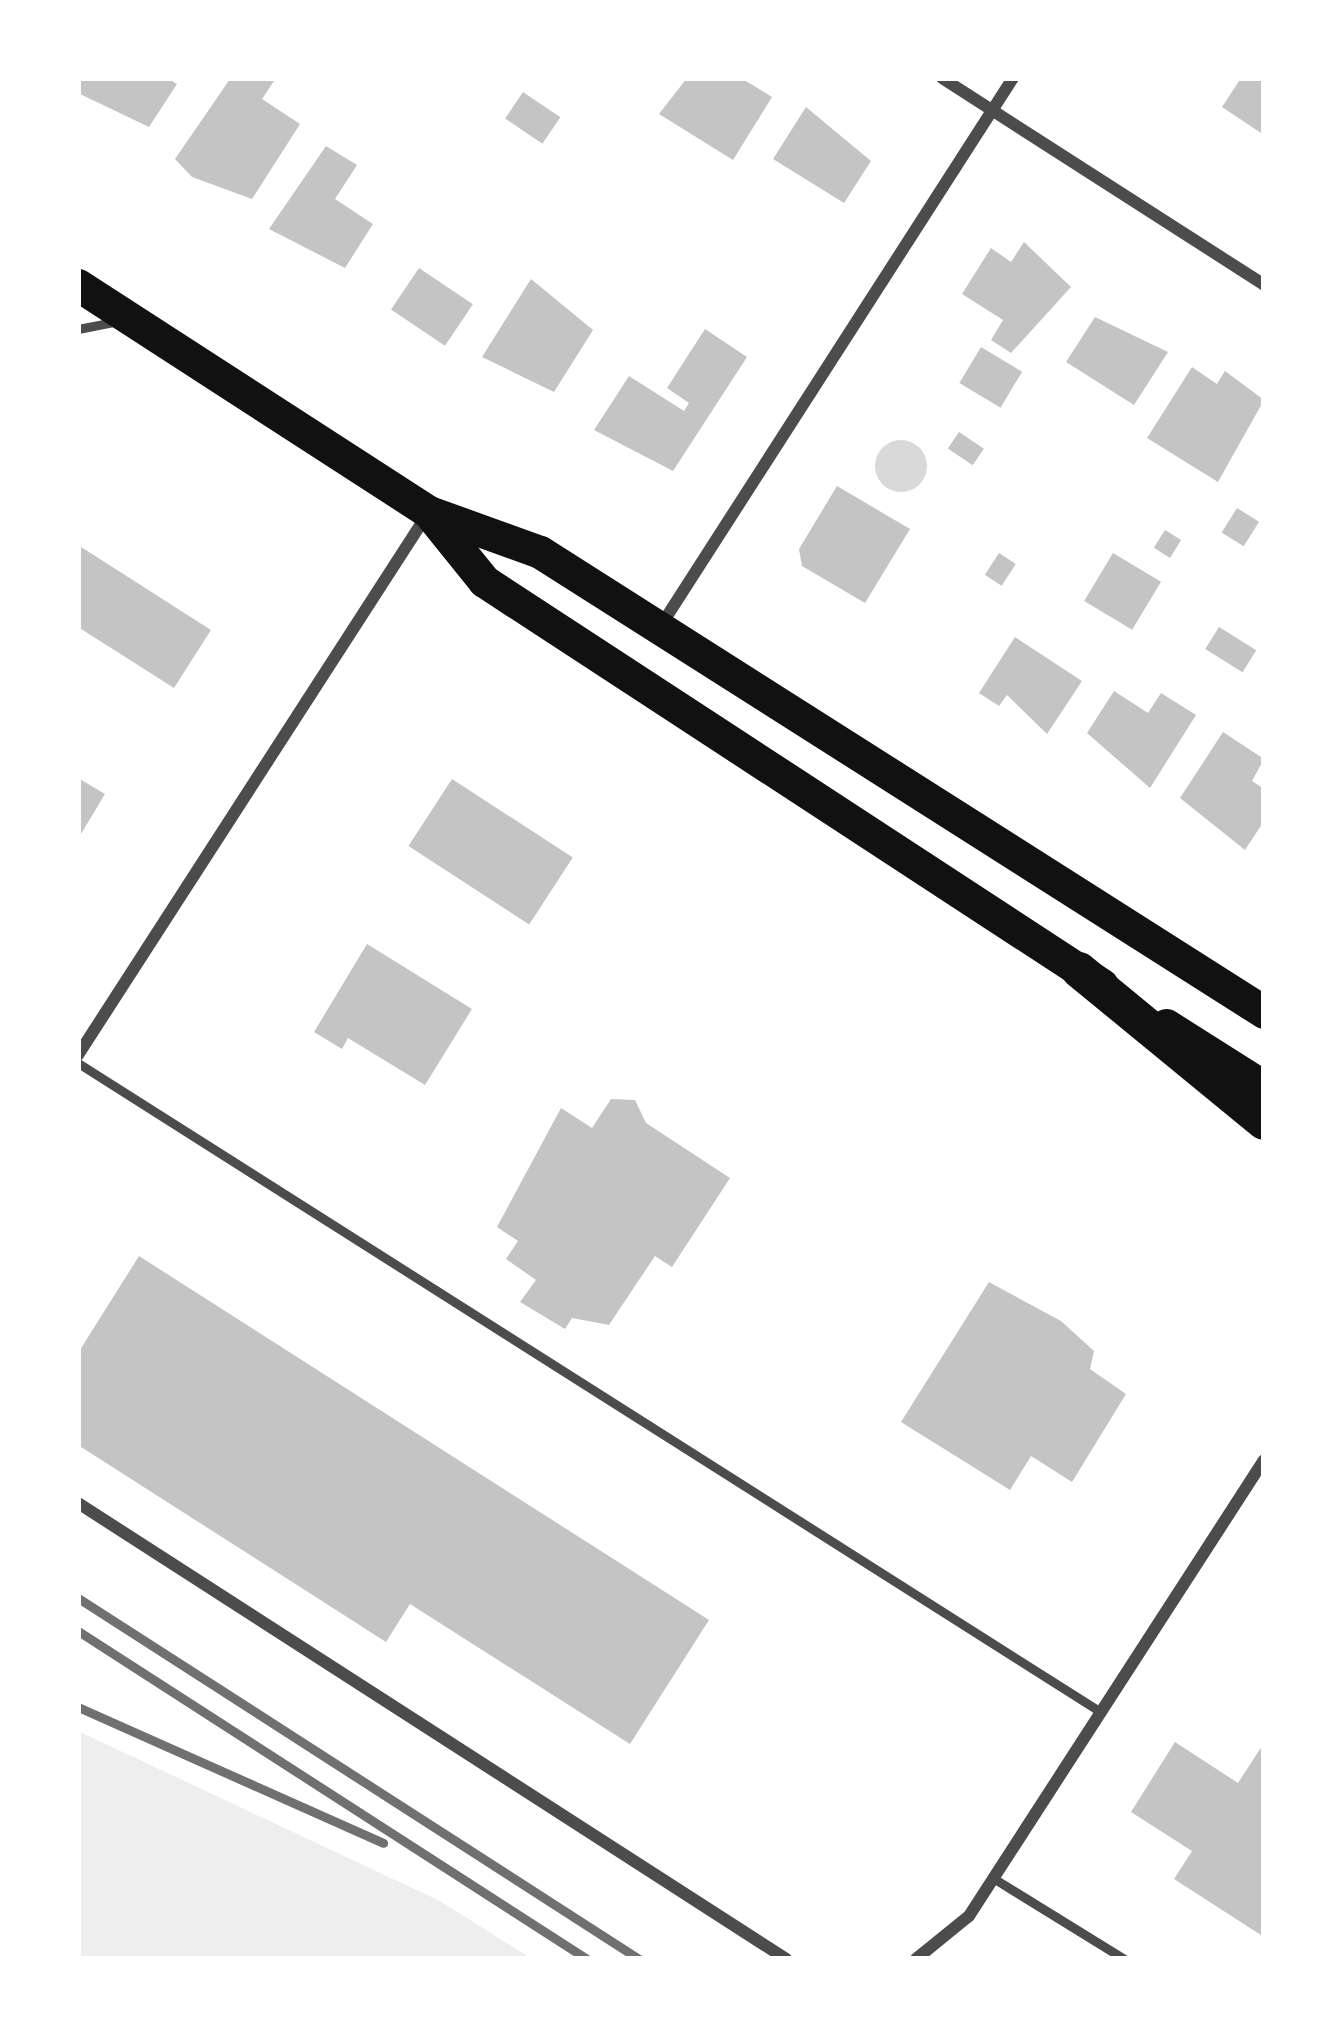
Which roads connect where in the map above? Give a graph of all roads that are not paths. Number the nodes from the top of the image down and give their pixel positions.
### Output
1 (942, 78) edge
2 (1013, 78) edge
3 (992, 110) junction
4 (78, 285) edge
5 (1264, 285) edge
6 (131, 319) junction
7 (78, 329) edge
8 (429, 512) junction
9 (659, 629) junction
10 (1079, 970) junction
11 (1264, 1012) edge
12 (78, 1059) edge
13 (1264, 1087) edge
14 (1264, 1122) edge
15 (1264, 1460) edge
16 (78, 1502) edge
17 (1099, 1711) junction
18 (994, 1878) junction
19 (924, 1958) edge
20 (786, 1959) edge
21 (1124, 1959) edge

1 - 3 street
2 - 3 street
3 - 5 street
3 - 9 street
4 - 6 highway
6 - 7 lane
6 - 8 highway
8 - 9 highway
8 - 10 highway
8 - 12 street
9 - 11 highway
10 - 13 highway
10 - 14 highway
12 - 17 lane
15 - 17 street
16 - 20 street
17 - 18 street
18 - 19 street
18 - 21 lane

